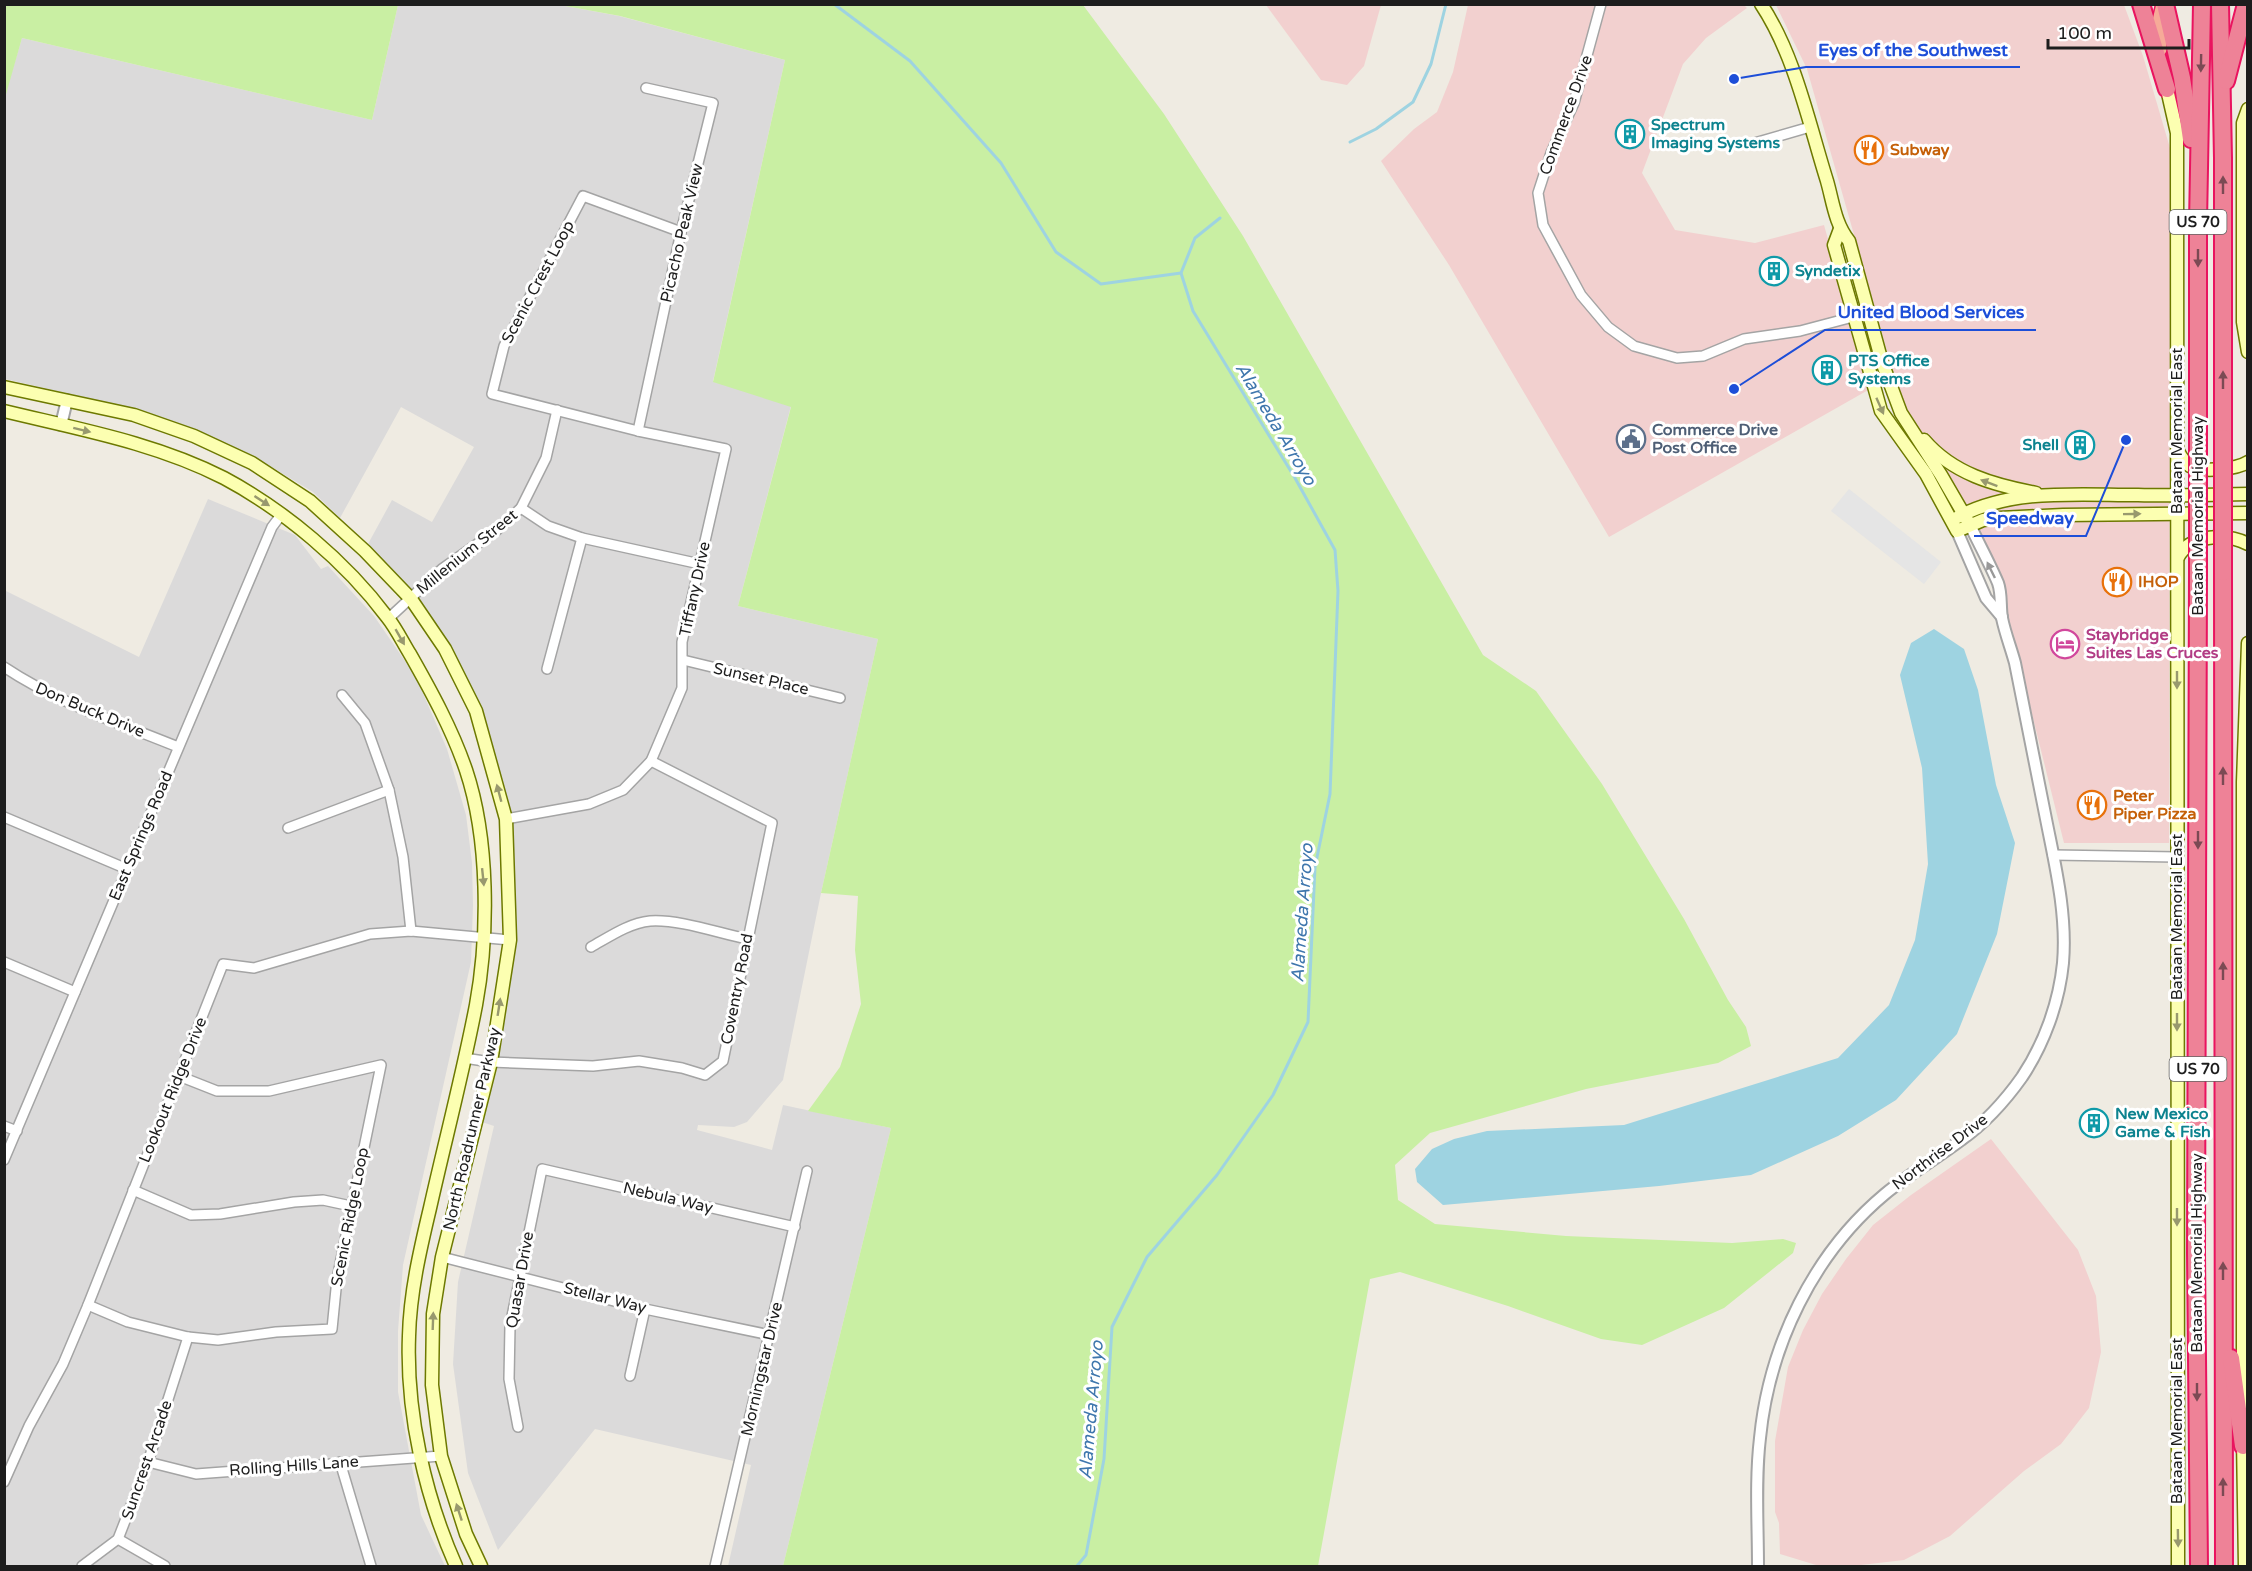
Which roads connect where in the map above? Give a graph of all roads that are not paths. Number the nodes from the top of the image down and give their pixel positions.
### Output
1 (1601, 4) edge
2 (1761, 4) edge
3 (2141, 4) edge
4 (2164, 4) edge
5 (2202, 4) edge
6 (2220, 4) edge
7 (2246, 4) edge
8 (646, 88) dead end
9 (2167, 90) junction
10 (2220, 96) junction
11 (2247, 109) edge
12 (1810, 127) junction
13 (1751, 144) dead end
14 (2198, 223) junction
15 (1840, 229) junction
16 (681, 232) junction
17 (1868, 314) junction
18 (1854, 317) junction
19 (2247, 352) edge
20 (4, 387) edge
21 (67, 400) junction
22 (557, 410) junction
23 (4, 411) edge
24 (1901, 413) junction
25 (61, 424) junction
26 (638, 431) junction
27 (2178, 450) junction
28 (2247, 462) edge
29 (2247, 494) edge
30 (2046, 495) junction
31 (2065, 495) junction
32 (2177, 496) junction
33 (521, 508) junction
34 (2247, 513) edge
35 (281, 514) junction
36 (2177, 514) junction
37 (2063, 515) junction
38 (1967, 520) junction
39 (1955, 526) junction
40 (582, 538) junction
41 (2247, 544) edge
42 (2178, 558) junction
43 (700, 564) junction
44 (411, 599) junction
45 (2002, 617) junction
46 (389, 618) junction
47 (2247, 643) edge
48 (683, 660) junction
49 (4, 667) edge
50 (547, 669) dead end
51 (342, 695) dead end
52 (840, 698) dead end
53 (178, 747) junction
54 (651, 761) junction
55 (389, 790) junction
56 (4, 817) edge
57 (506, 819) junction
58 (288, 828) dead end
59 (2053, 855) junction
60 (2177, 857) junction
61 (2246, 857) edge
62 (127, 869) junction
63 (411, 931) junction
64 (484, 938) junction
65 (747, 939) junction
66 (510, 940) junction
67 (591, 947) dead end
68 (4, 962) edge
69 (75, 992) junction
70 (464, 1058) junction
71 (491, 1062) junction
72 (179, 1076) junction
73 (4, 1126) edge
74 (16, 1131) junction
75 (4, 1160) edge
76 (542, 1169) joint
77 (807, 1171) dead end
78 (133, 1190) junction
79 (351, 1206) junction
80 (795, 1227) junction
81 (2246, 1247) edge
82 (442, 1257) junction
83 (519, 1276) junction
84 (88, 1305) junction
85 (2223, 1306) junction
86 (645, 1309) junction
87 (770, 1335) junction
88 (188, 1337) junction
89 (630, 1376) dead end
90 (518, 1427) dead end
91 (2243, 1446) junction
92 (441, 1456) junction
93 (422, 1458) junction
94 (148, 1462) junction
95 (340, 1462) junction
96 (4, 1482) edge
97 (2197, 1496) junction
98 (118, 1539) junction
99 (82, 1566) edge
100 (165, 1566) edge
101 (371, 1566) edge
102 (456, 1566) edge
103 (481, 1566) edge
104 (715, 1566) edge
105 (1758, 1566) edge
106 (2178, 1566) edge
107 (2188, 1566) edge
108 (2199, 1566) edge
109 (2224, 1566) edge
110 (2245, 1566) edge

1 - 18 street, Commerce Drive
2 - 12 main road
3 - 9 highway
4 - 9 highway
4 - 14 highway
5 -> 14 highway, Bataan Memorial Highway / US 70
6 - 10 highway, Bataan Memorial Highway / US 70
7 - 10 highway
8 - 16 street, Picacho Peak View
9 - 27 main road, Bataan Memorial East
85 -> 10 highway, Bataan Memorial Highway / US 70, bridge
11 - 19 main road
12 - 13 street
12 - 15 main road
14 -> 97 highway, Bataan Memorial Highway / US 70, bridge
15 - 17 main road
15 - 18 main road
16 - 22 street, Scenic Crest Loop
16 - 26 street, Picacho Peak View
17 - 18 street, Commerce Drive
17 - 24 main road
18 -> 39 main road
20 - 21 main road, North Roadrunner Parkway
21 - 25 street
21 - 44 main road, North Roadrunner Parkway
22 - 26 street, Scenic Crest Loop
22 - 33 street, Millenium Street
23 - 25 main road, North Roadrunner Parkway
30 -> 24 main road
24 - 38 main road
25 -> 35 main road, North Roadrunner Parkway
26 - 43 street, Tiffany Drive
27 - 28 main road
27 - 32 main road, Bataan Memorial East
29 - 32 main road
30 - 31 main road
30 - 38 main road
31 - 32 main road
31 - 37 main road
32 - 36 main road, Bataan Memorial East
33 - 40 street
33 - 44 street, Millenium Street
34 - 36 main road
35 - 46 main road, North Roadrunner Parkway
35 - 53 street, East Springs Road
37 -> 36 main road
36 - 42 main road, Bataan Memorial East
37 - 38 main road
38 - 39 main road
45 -> 38 street, Northrise Drive
39 - 45 street, Northrise Drive
40 - 43 street
40 - 50 street
41 - 42 main road
42 -> 60 main road, Bataan Memorial East
43 - 48 street, Tiffany Drive
44 - 46 street, Millenium Street
57 -> 44 main road, North Roadrunner Parkway
45 - 59 street, Northrise Drive
46 -> 64 main road, North Roadrunner Parkway
47 - 61 main road
48 - 52 street, Sunset Place
48 - 54 street, Tiffany Drive
49 - 53 street, Don Buck Drive
51 - 55 street
53 - 62 street, East Springs Road
54 - 57 street, Tiffany Drive
54 - 65 street, Coventry Road
55 - 58 street
55 - 63 street
56 - 62 street
57 - 66 main road, North Roadrunner Parkway
59 - 60 street
59 - 105 street, Northrise Drive
60 -> 106 main road, Bataan Memorial East
61 - 81 main road
62 - 69 street, East Springs Road
63 - 64 street, Lookout Ridge Drive
63 - 72 street, Lookout Ridge Drive
64 - 66 street, Lookout Ridge Drive
64 - 70 main road, North Roadrunner Parkway
65 - 67 street
65 - 71 street, Coventry Road
71 -> 66 main road, North Roadrunner Parkway
68 - 69 street
69 - 74 street, East Springs Road
70 - 71 street, Coventry Road
70 - 93 main road, North Roadrunner Parkway
71 - 82 main road, North Roadrunner Parkway
72 - 78 street, Lookout Ridge Drive
72 - 79 street, Scenic Ridge Loop
73 - 74 street
74 - 75 street, East Springs Road
76 - 80 street, Nebula Way
76 - 83 street, Quasar Drive
77 - 80 street, Morningstar Drive
78 - 79 street
78 - 84 street, Lookout Ridge Drive
79 - 88 street, Scenic Ridge Loop
80 - 87 street, Morningstar Drive
81 - 91 main road
82 - 83 street, Stellar Way
92 -> 82 main road, North Roadrunner Parkway
83 - 86 street, Stellar Way
83 - 90 street, Quasar Drive
84 - 88 street, Scenic Ridge Loop
84 - 96 street, Lookout Ridge Drive
85 - 91 highway
109 -> 85 highway, Bataan Memorial Highway / US 70
86 - 87 street, Stellar Way
86 - 89 street
87 - 104 street, Morningstar Drive
88 - 94 street, Suncrest Arcade
91 - 110 main road
92 - 93 street, Rolling Hills Lane
103 -> 92 main road, North Roadrunner Parkway
93 - 95 street, Rolling Hills Lane
93 - 102 main road, North Roadrunner Parkway
94 - 95 street, Rolling Hills Lane
94 - 98 street, Suncrest Arcade
95 - 101 street
97 - 107 highway
97 - 108 highway, Bataan Memorial Highway / US 70
98 - 99 street, Suncrest Arcade
98 - 100 street

